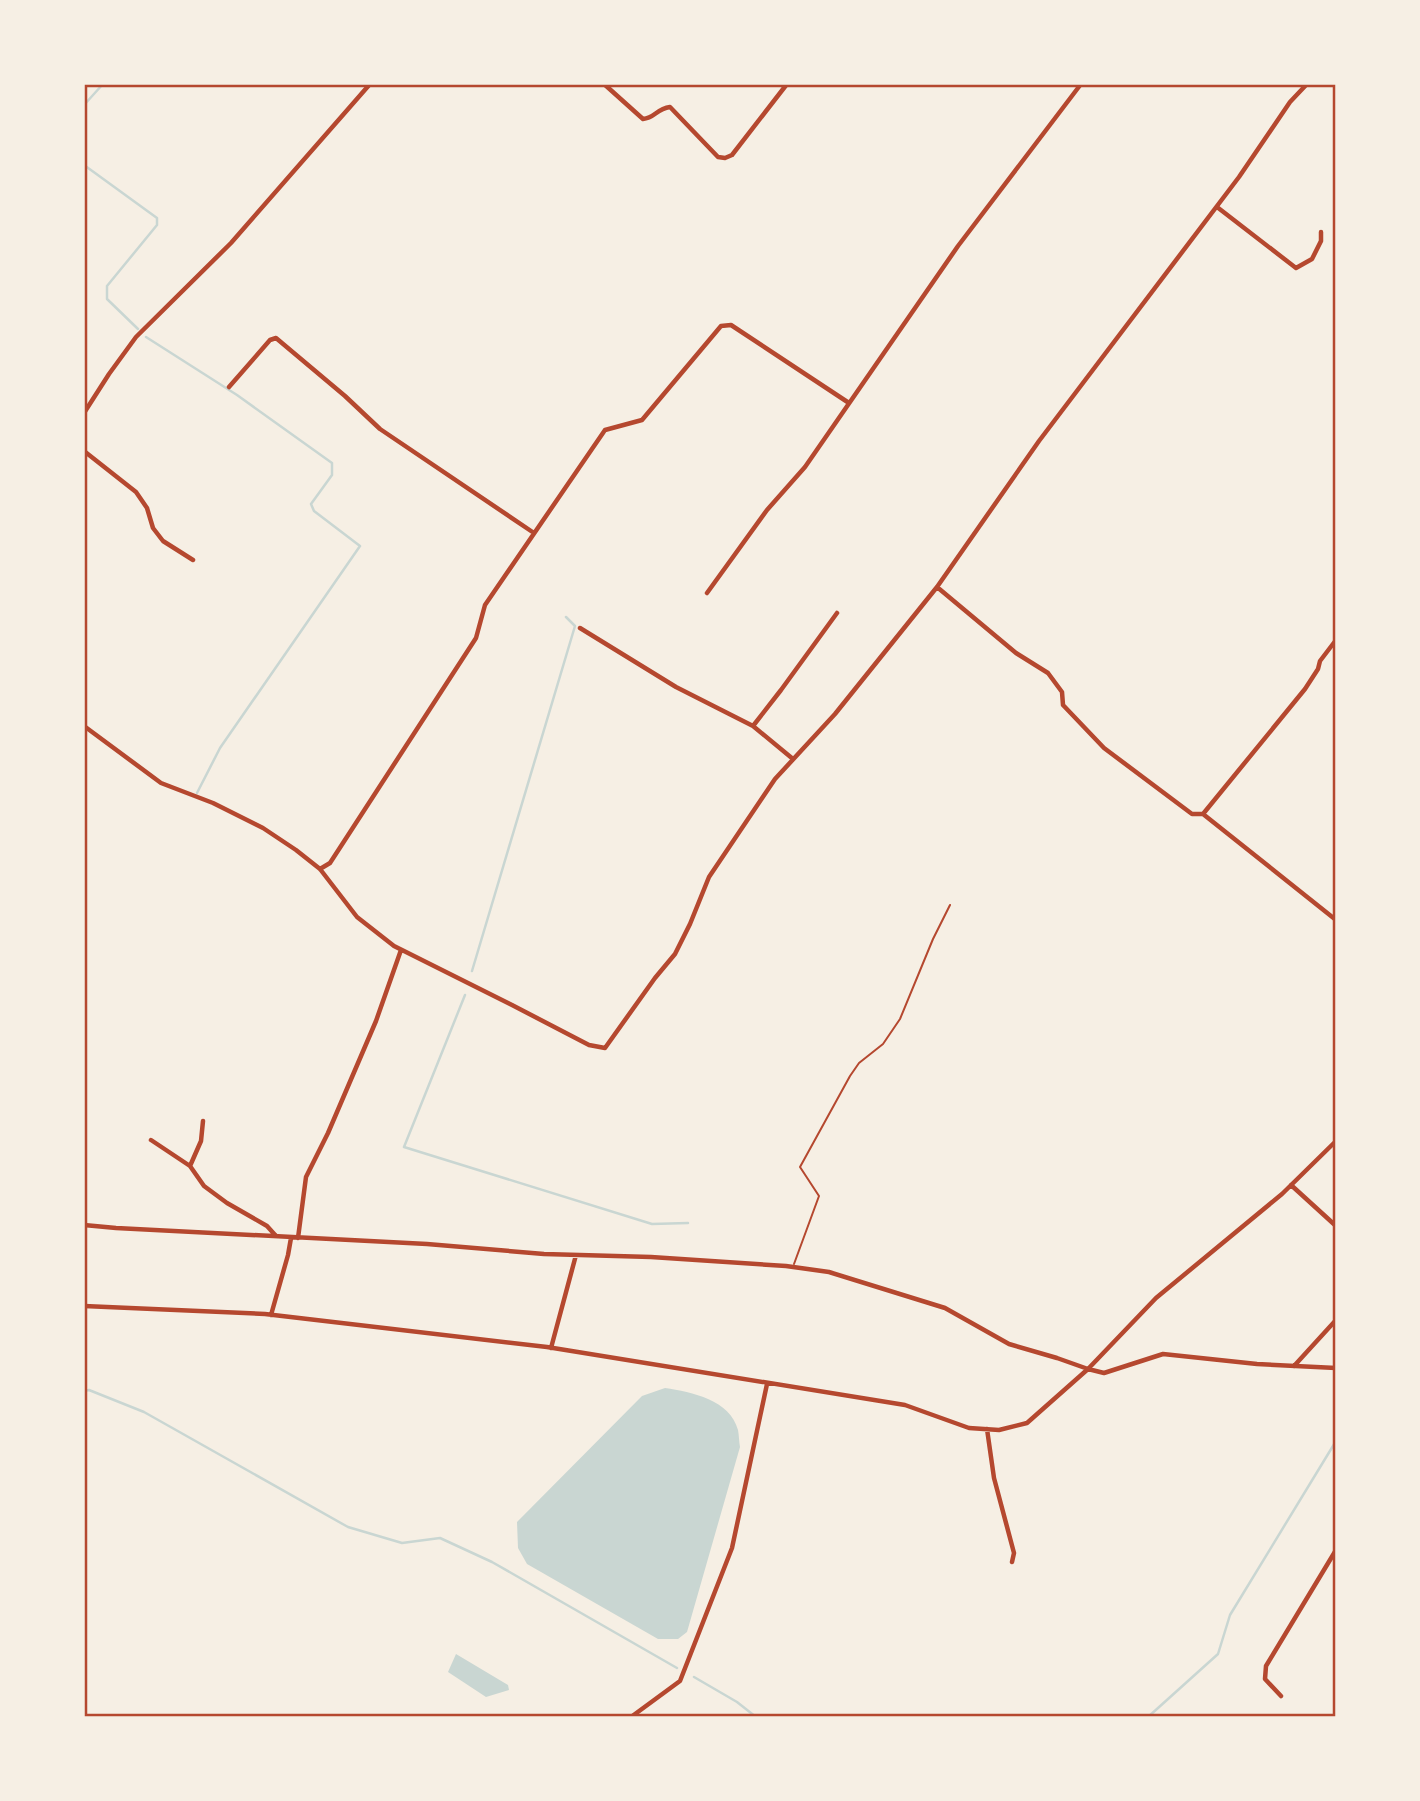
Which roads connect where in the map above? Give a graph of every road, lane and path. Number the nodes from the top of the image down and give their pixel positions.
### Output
1 (370, 84) edge
2 (604, 84) edge
3 (787, 84) edge
4 (1081, 84) edge
5 (1307, 84) edge
6 (1217, 207) junction
7 (1321, 232) dead end
8 (229, 387) dead end
9 (849, 403) junction
10 (84, 412) edge
11 (84, 451) edge
12 (534, 533) junction
13 (193, 560) dead end
14 (937, 587) junction
15 (707, 593) dead end
16 (836, 613) dead end
17 (580, 628) dead end
18 (1336, 640) edge
19 (84, 726) edge
20 (753, 726) junction
21 (793, 760) junction
22 (1203, 814) junction
23 (320, 869) junction
24 (950, 905) dead end
25 (1336, 920) edge
26 (401, 950) junction
27 (203, 1121) dead end
28 (151, 1140) dead end
29 (1336, 1141) edge
30 (190, 1166) junction
31 (1291, 1185) junction
32 (84, 1225) edge
33 (1336, 1226) edge
34 (277, 1237) junction
35 (291, 1237) junction
36 (298, 1238) junction
37 (576, 1255) junction
38 (793, 1267) junction
39 (84, 1306) edge
40 (271, 1315) junction
41 (1336, 1320) edge
42 (551, 1348) junction
43 (1293, 1366) junction
44 (1336, 1368) edge
45 (1088, 1369) junction
46 (767, 1384) junction
47 (987, 1429) junction
48 (1336, 1550) edge
49 (1012, 1562) dead end
50 (1281, 1696) dead end
51 (631, 1717) edge

1 - 10 street
2 - 3 street
4 - 9 street
5 - 6 street
6 - 7 street
6 - 14 street
8 - 12 street
9 - 12 street
9 - 15 street
11 - 13 street
12 - 23 street
14 - 21 street
14 - 22 street
16 - 20 street
17 - 20 street
18 - 22 street
19 - 23 street
20 - 21 street
21 - 26 street
22 - 25 street
23 - 26 street
24 - 38 lane
26 - 36 street
27 - 30 street
28 - 30 street
29 - 31 street
30 - 34 street
31 - 33 street
31 - 45 street
32 - 34 street
34 - 35 street
35 - 36 street
35 - 40 street
36 - 37 street
37 - 38 street
37 - 42 street
38 - 45 street
39 - 40 street
40 - 42 street
41 - 43 street
42 - 46 street
43 - 44 street
43 - 45 street
45 - 47 street
46 - 47 street
46 - 51 street
47 - 49 street
48 - 50 street

